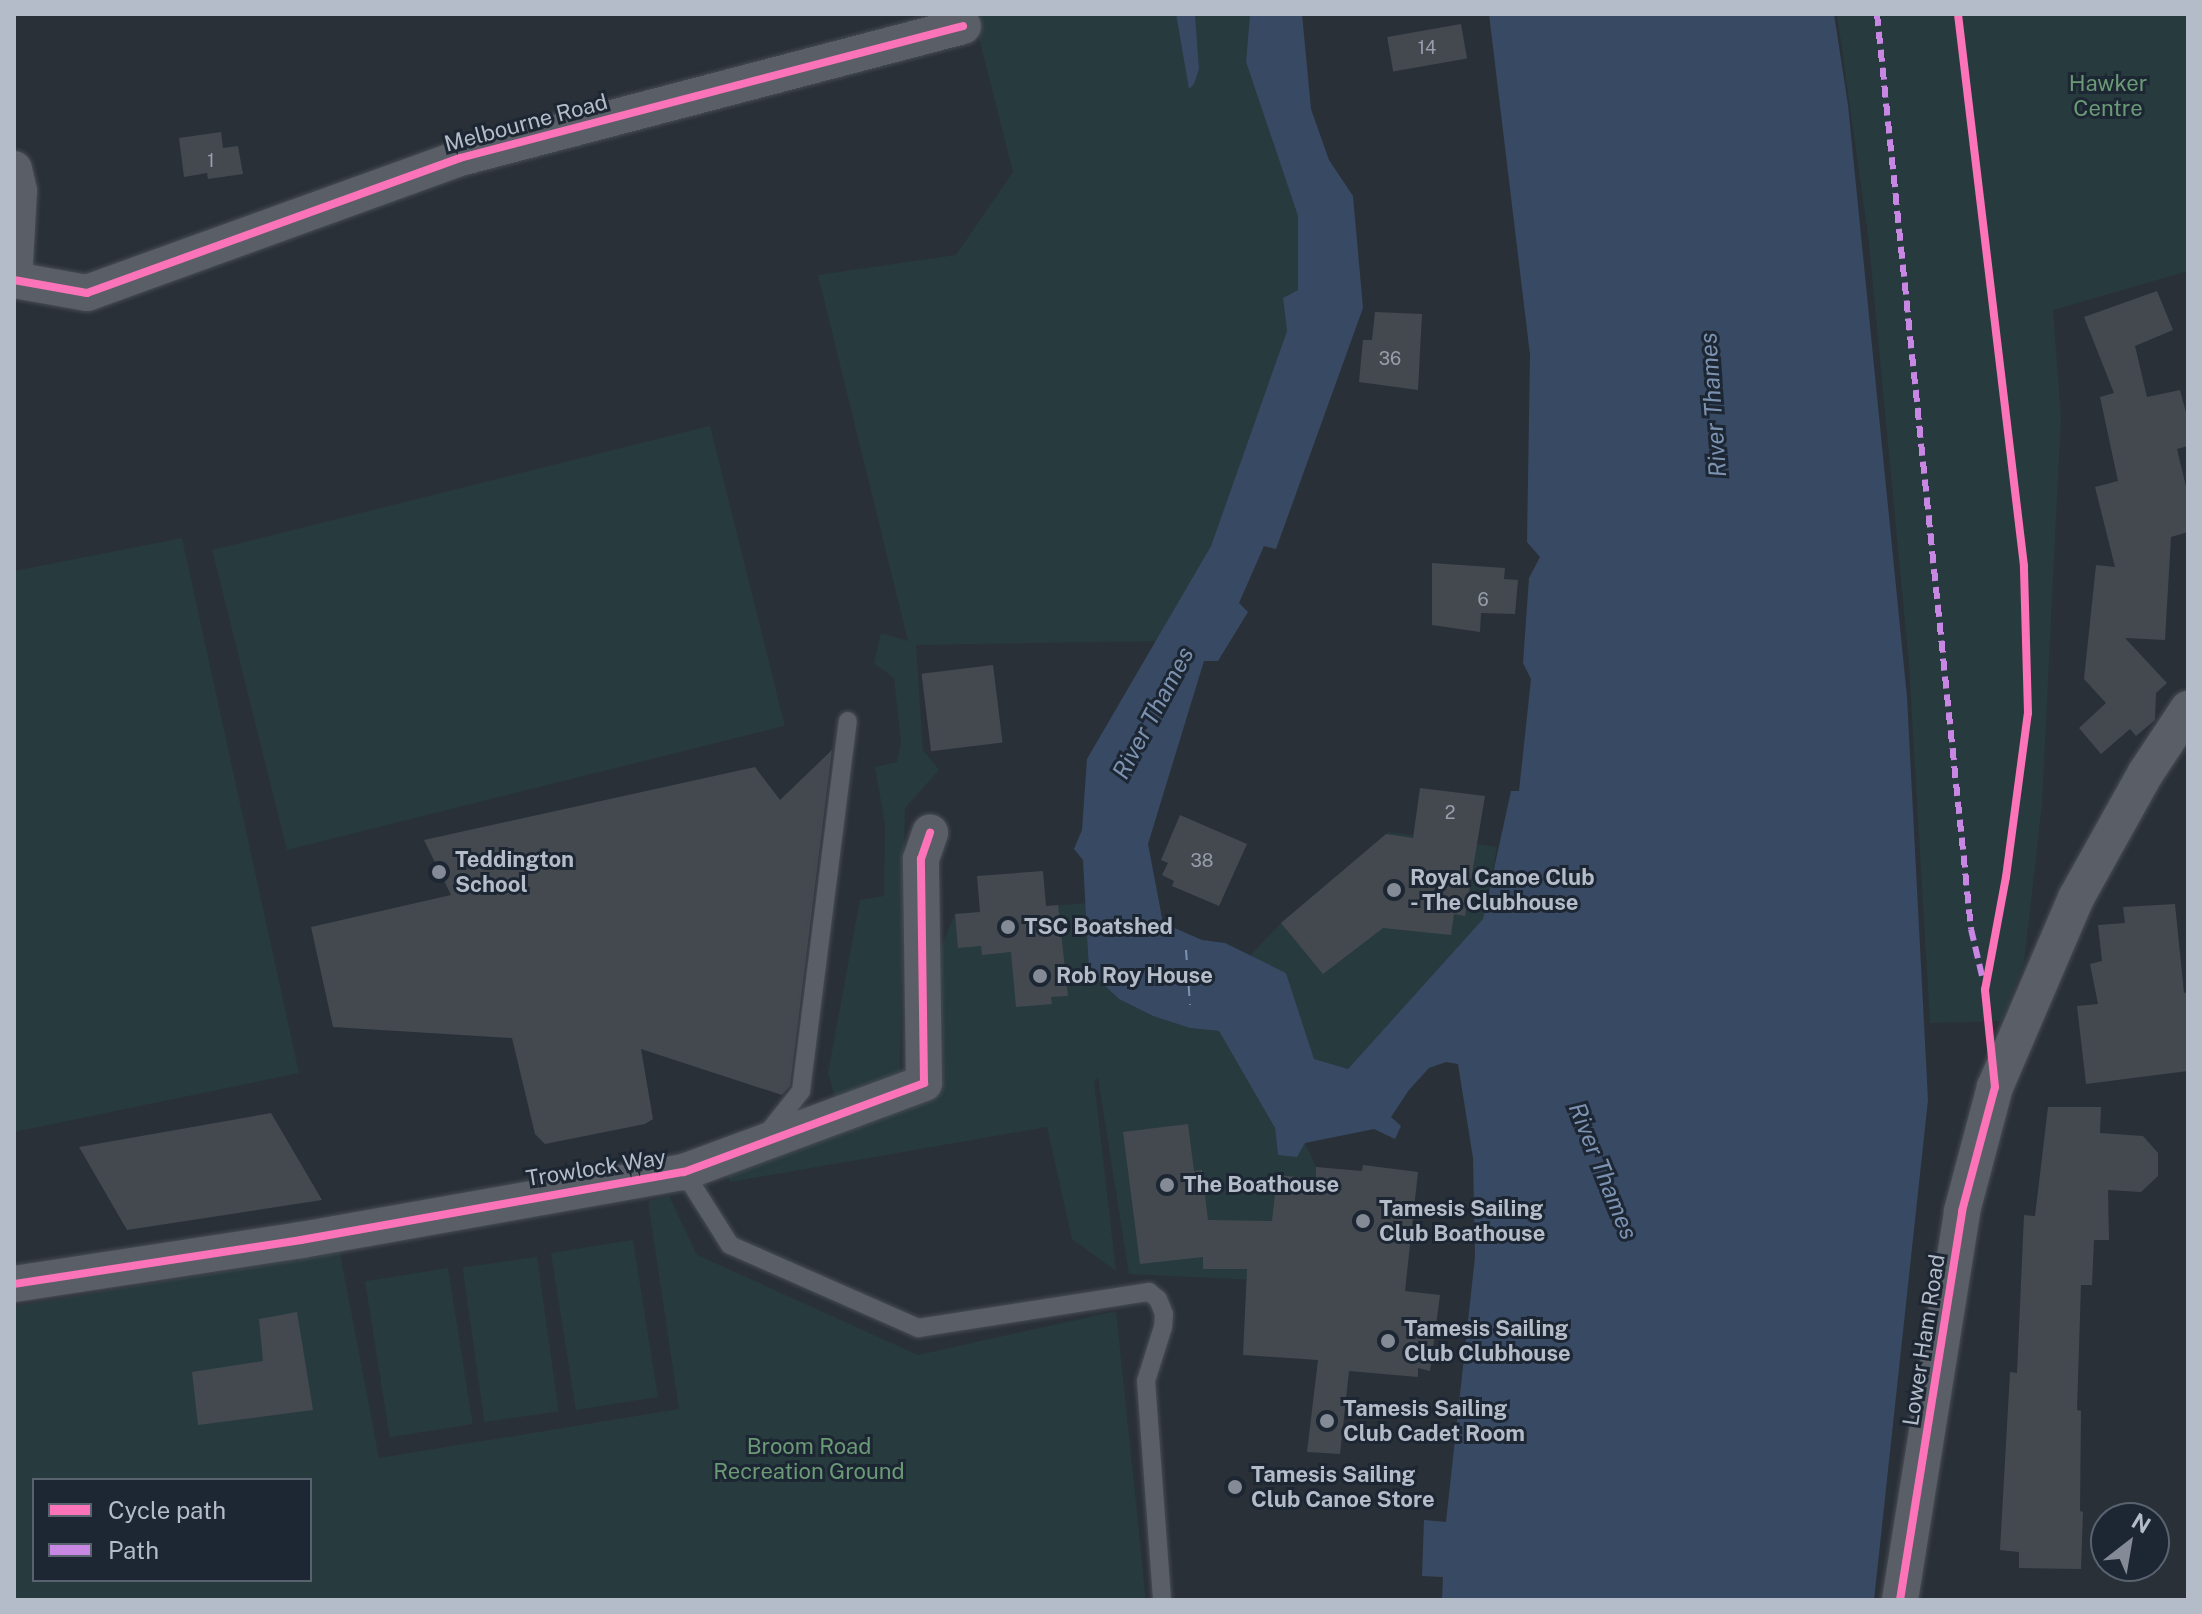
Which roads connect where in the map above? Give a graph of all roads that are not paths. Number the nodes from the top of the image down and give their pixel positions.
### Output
1 (965, 31) edge
2 (14, 169) edge
3 (14, 280) edge
4 (2188, 709) edge
5 (848, 721) dead end
6 (930, 833) dead end
7 (758, 1145) junction
8 (684, 1172) junction
9 (14, 1284) edge
10 (1162, 1600) edge
11 (1900, 1600) edge

1 - 3 street, Melbourne Road
2 - 3 street
4 - 11 street, Lower Ham Road
5 - 7 lane
6 - 7 street, Trowlock Way
7 - 8 street, Trowlock Way
8 - 9 street, Trowlock Way
8 - 10 lane

